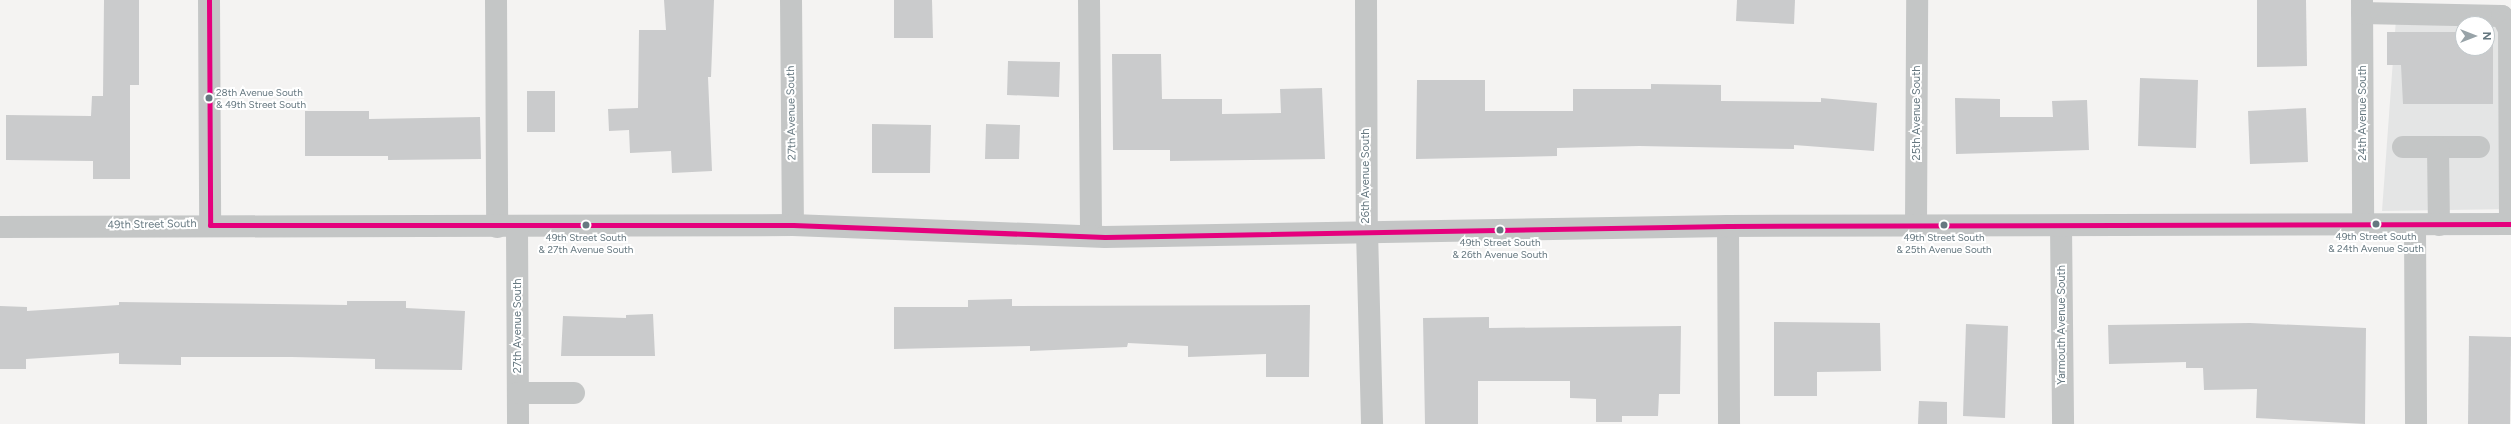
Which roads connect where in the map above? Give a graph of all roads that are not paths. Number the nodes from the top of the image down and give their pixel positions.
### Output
1 (209, 0) edge
2 (496, 0) edge
3 (791, 0) edge
4 (1089, 0) edge
5 (1366, 0) edge
6 (1917, 0) edge
7 (2362, 7) edge
8 (2403, 147) dead end
9 (2438, 147) junction
10 (2478, 147) dead end
11 (2510, 224) edge
12 (210, 225) junction
13 (793, 225) junction
14 (2415, 225) junction
15 (2439, 225) junction
16 (1728, 226) junction
17 (1916, 226) junction
18 (2062, 226) junction
19 (2363, 226) junction
20 (0, 227) edge
21 (507, 227) junction
22 (1366, 231) junction
23 (1091, 236) junction
24 (574, 392) dead end
25 (518, 393) junction
26 (518, 424) edge
27 (1372, 424) edge
28 (1729, 424) edge
29 (2063, 424) edge
30 (2416, 424) edge

1 - 12 street
2 - 21 street, 27th Avenue South
3 - 13 street, 27th Avenue South
4 - 23 street
5 - 22 street, 26th Avenue South
6 - 17 street, 25th Avenue South
7 - 11 street
7 - 19 street, 24th Avenue South
8 - 9 street
9 - 10 street
9 - 15 street
11 - 15 street, 49th Street South
12 - 20 street, 49th Street South
12 - 21 street, 49th Street South
13 - 21 street, 49th Street South
13 - 23 street, 49th Street South
14 - 15 street, 49th Street South
14 - 19 street, 49th Street South
14 - 30 street
16 - 17 street, 49th Street South
16 - 22 street, 49th Street South
16 - 28 street
17 - 18 street, 49th Street South
18 - 19 street, 49th Street South
18 - 29 street, Yarmouth Avenue South
21 - 25 street, 27th Avenue South
22 - 23 street, 49th Street South
22 - 27 street, 26th Avenue South
24 - 25 street
25 - 26 street, 27th Avenue South

